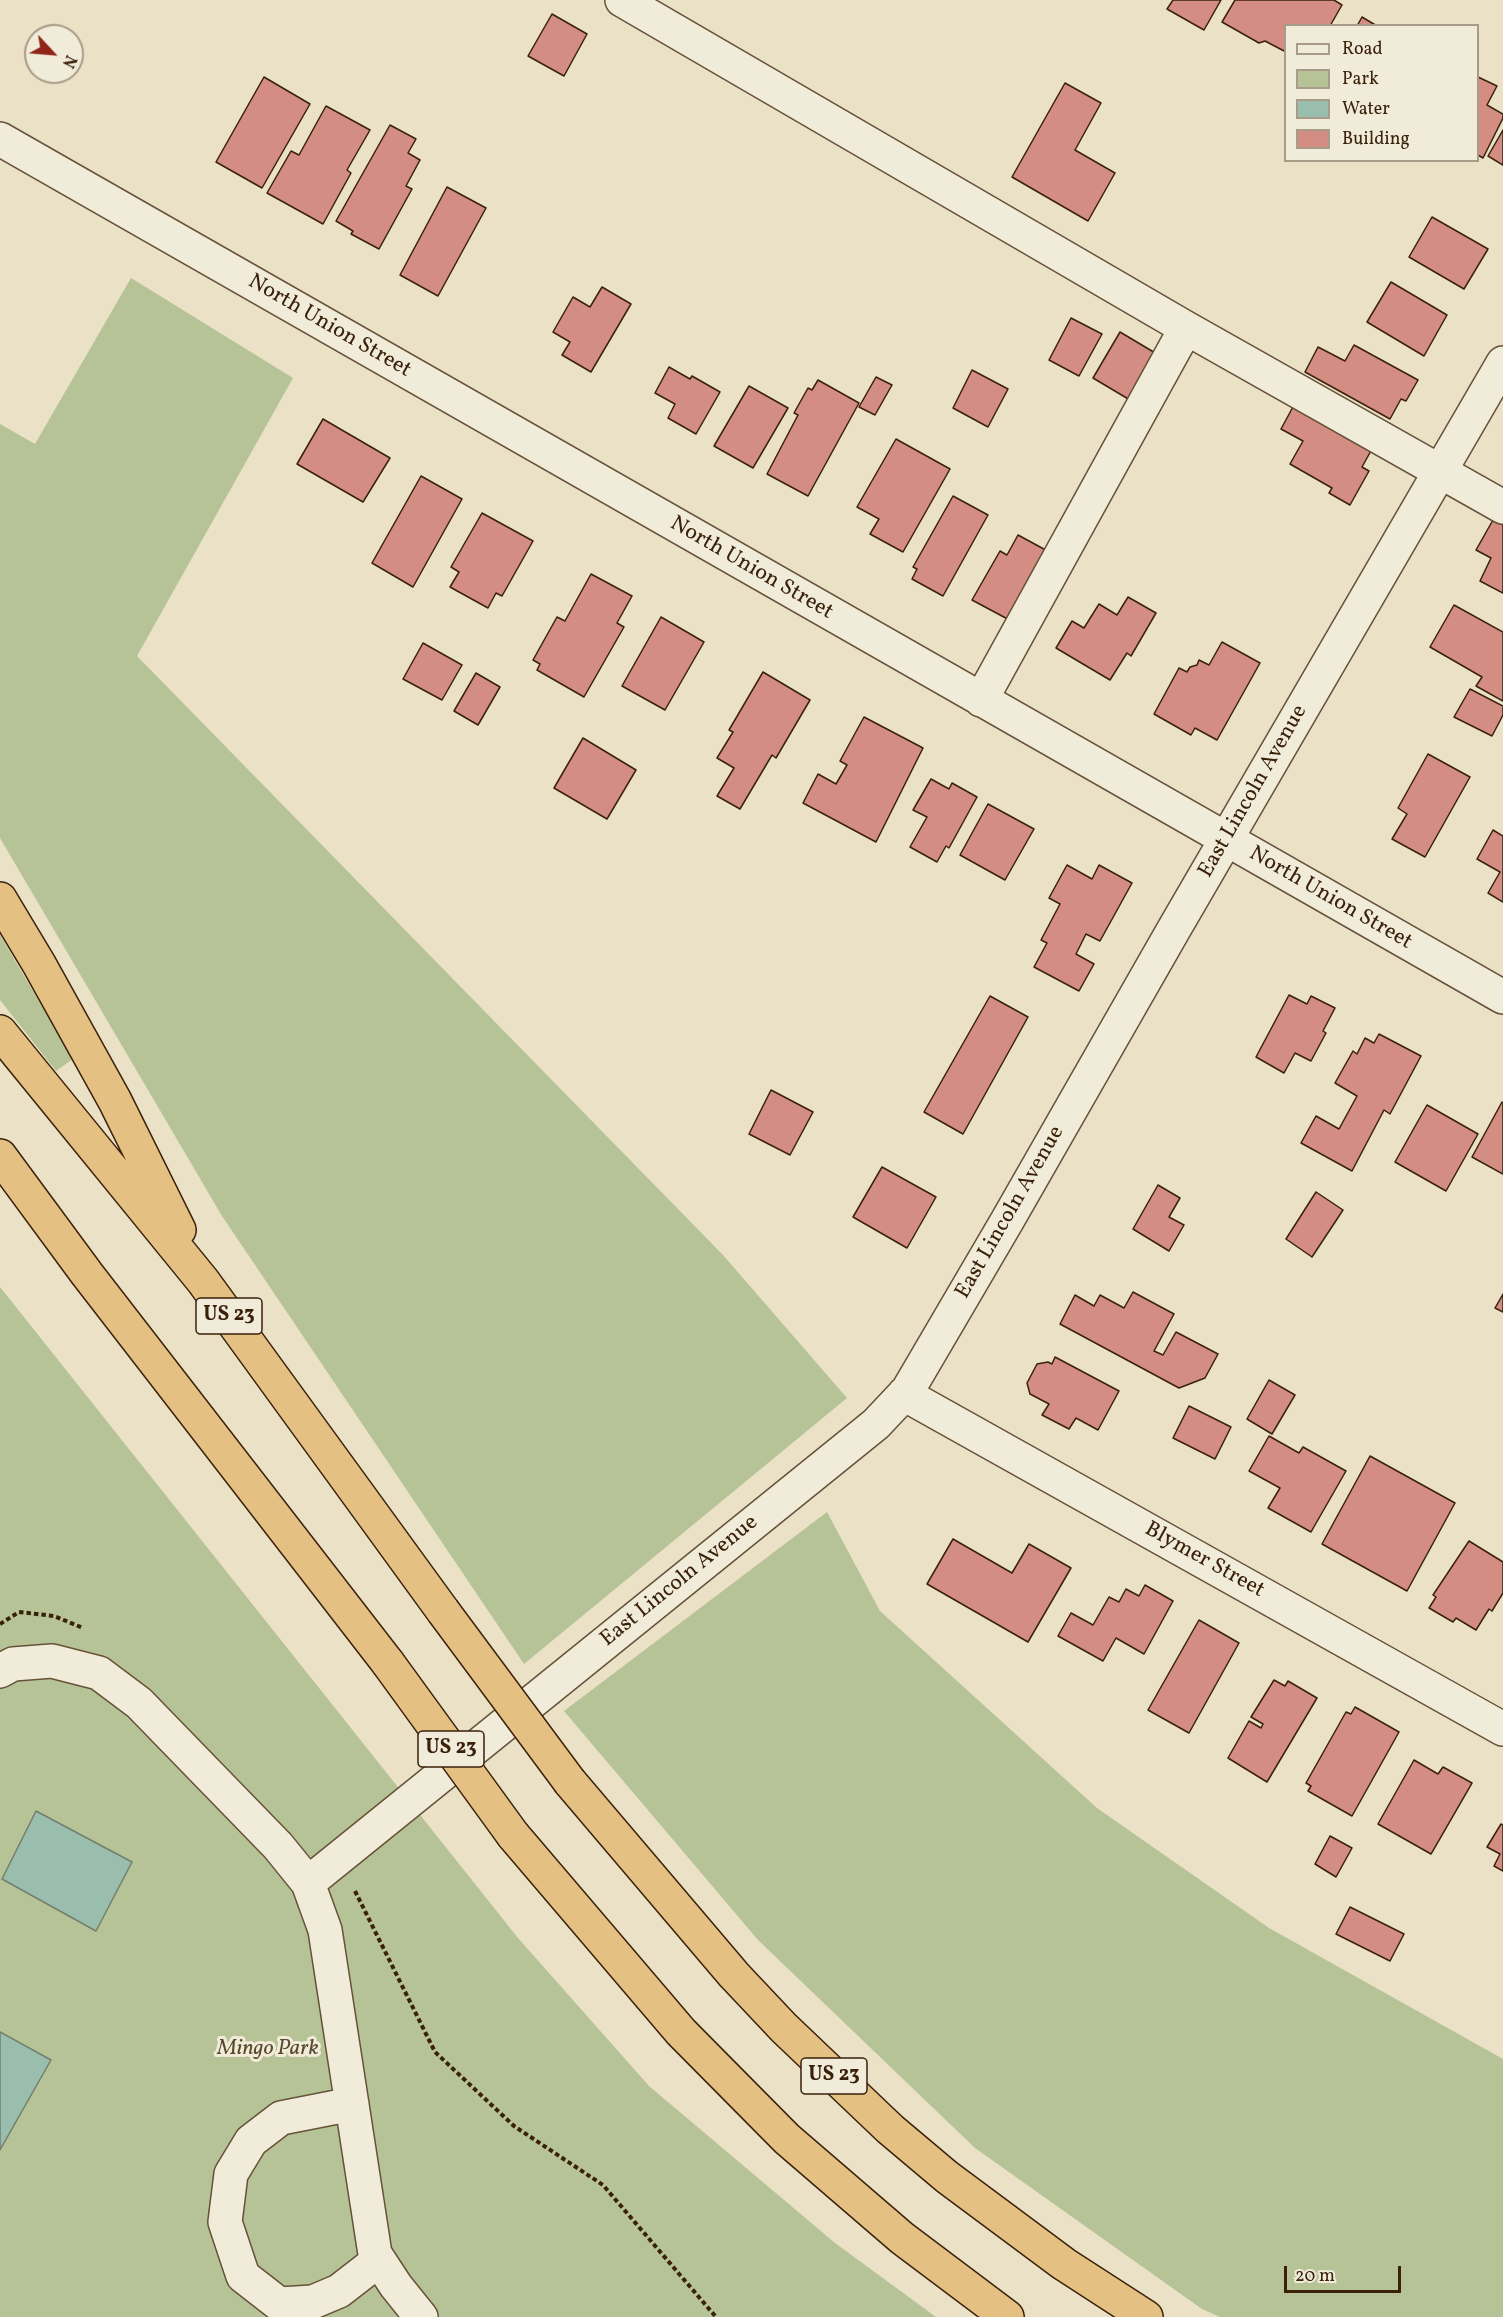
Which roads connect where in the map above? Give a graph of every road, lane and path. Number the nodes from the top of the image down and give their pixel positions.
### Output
1 (622, 0) edge
2 (0, 139) edge
3 (1186, 327) junction
4 (1503, 363) edge
5 (1441, 472) junction
6 (1503, 507) edge
7 (981, 700) junction
8 (1226, 840) junction
9 (0, 899) edge
10 (1503, 997) edge
11 (0, 1032) edge
12 (0, 1156) edge
13 (204, 1281) junction
14 (904, 1394) junction
15 (4, 1658) edge
16 (1503, 1730) edge
17 (308, 1883) junction
18 (360, 1896) dead end
19 (352, 2104) junction
20 (380, 2260) junction
21 (421, 2317) edge
22 (716, 2317) edge
23 (1007, 2317) edge
24 (1146, 2317) edge

1 - 3 street
2 - 7 street, North Union Street
3 - 5 street
3 - 7 street
4 - 5 street, East Lincoln Avenue
5 - 6 street
5 - 8 street, East Lincoln Avenue
7 - 8 street, North Union Street
8 - 10 street, North Union Street
8 - 14 street, East Lincoln Avenue
9 - 13 highway
11 - 13 highway, US 23
12 - 23 highway, US 23, bridge
13 - 24 highway, US 23, bridge
14 - 16 street, Blymer Street
14 - 17 street, East Lincoln Avenue
15 - 17 street
17 - 19 street
18 - 22 path
19 - 20 street
19 - 20 street
20 - 21 street

